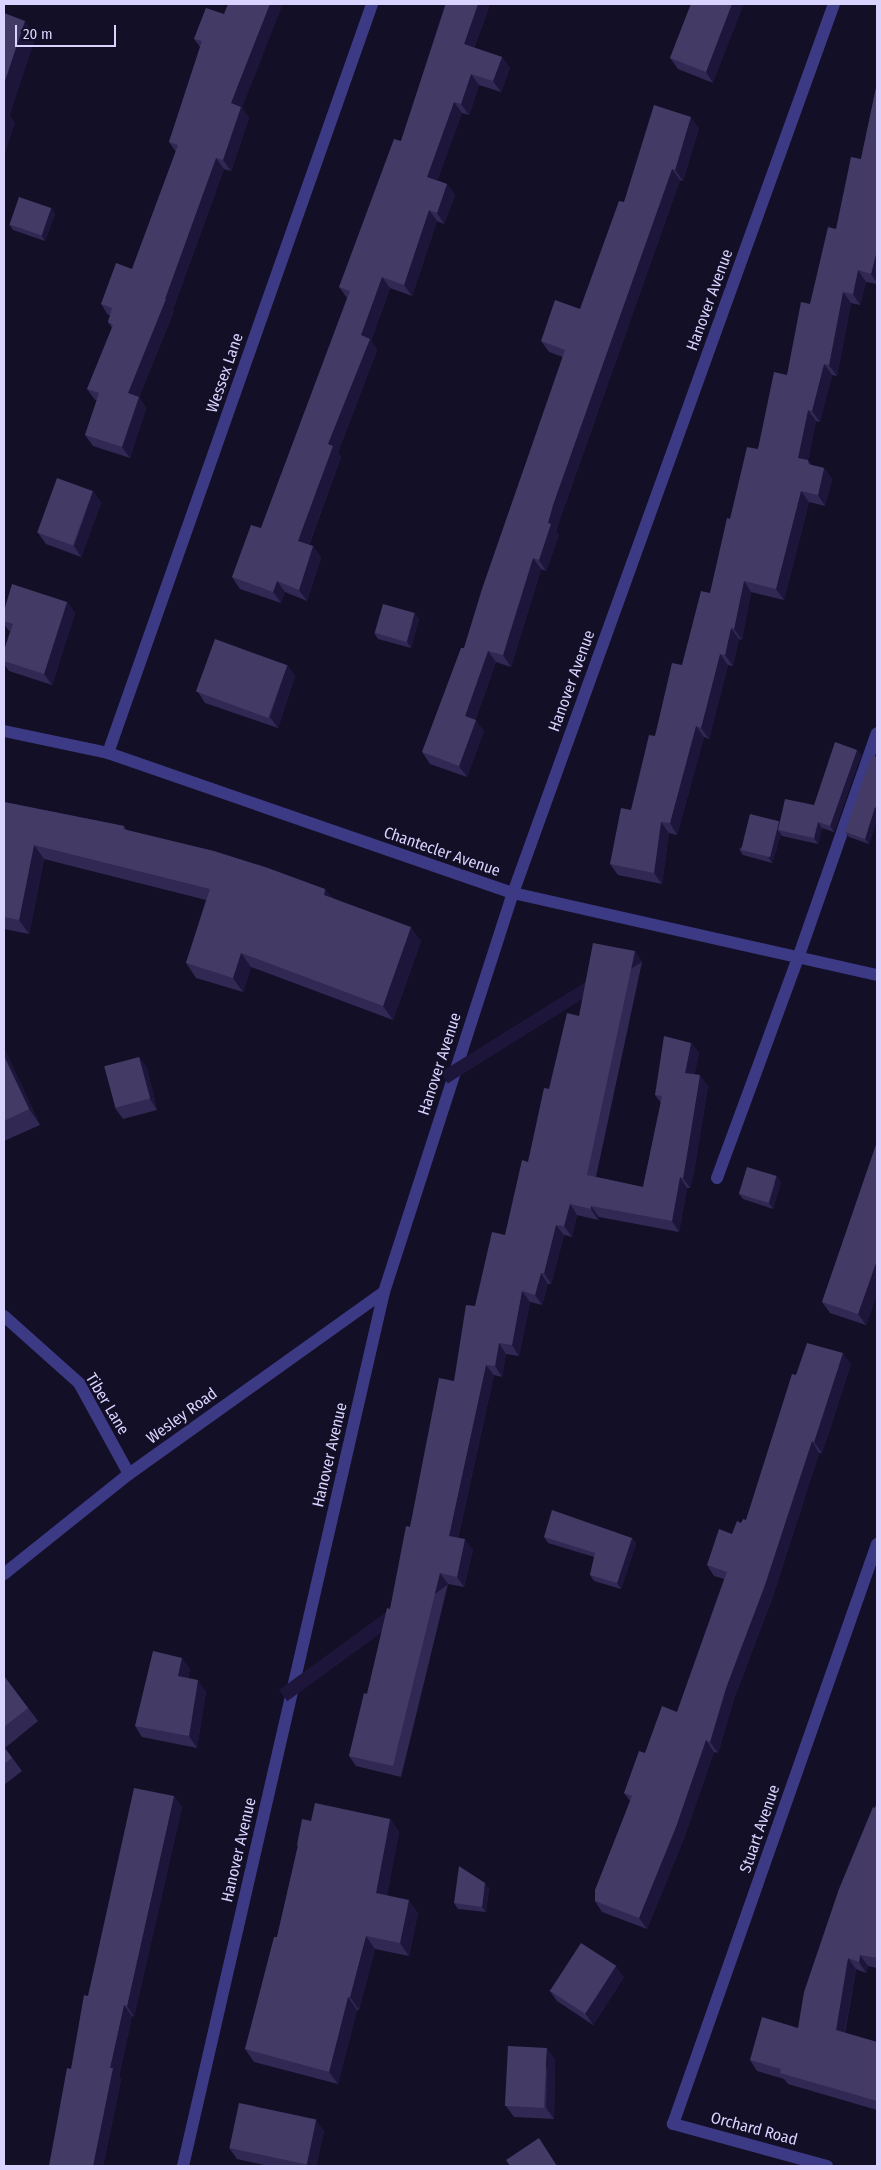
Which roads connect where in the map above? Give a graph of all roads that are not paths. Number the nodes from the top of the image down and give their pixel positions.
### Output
1 (372, 4) edge
2 (834, 4) edge
3 (4, 731) edge
4 (877, 733) edge
5 (108, 753) junction
6 (513, 893) junction
7 (798, 958) junction
8 (877, 975) edge
9 (717, 1178) dead end
10 (384, 1292) junction
11 (4, 1316) edge
12 (129, 1474) junction
13 (877, 1544) edge
14 (4, 1574) edge
15 (673, 2124) joint
16 (183, 2166) edge
17 (827, 2166) edge

1 - 5 street, Wessex Lane
2 - 6 street, Hanover Avenue
3 - 5 street, Chantecler Avenue
4 - 7 street
5 - 6 street, Chantecler Avenue
6 - 7 street, Chantecler Avenue
6 - 10 street, Hanover Avenue
7 - 8 street, Chantecler Avenue
7 - 9 street
10 - 12 street, Wesley Road
10 - 16 street, Hanover Avenue
11 - 12 street, Tiber Lane
12 - 14 street, Wesley Road
13 - 15 street, Stuart Avenue
15 - 17 street, Orchard Road

